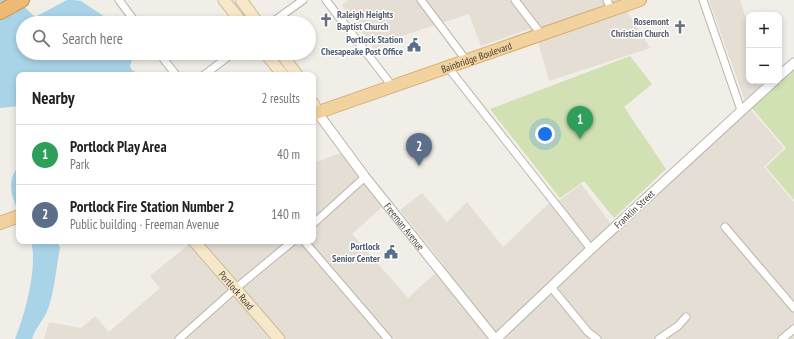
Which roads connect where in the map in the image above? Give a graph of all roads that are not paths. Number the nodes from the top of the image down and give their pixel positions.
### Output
1 (7, 0) edge
2 (22, 0) edge
3 (119, 0) edge
4 (224, 0) edge
5 (241, 0) edge
6 (303, 0) edge
7 (326, 0) edge
8 (421, 0) edge
9 (515, 0) edge
10 (640, 0) edge
11 (703, 0) edge
12 (609, 5) edge
13 (0, 7) edge
14 (0, 12) edge
15 (131, 16) edge
16 (237, 16) edge
17 (253, 16) edge
18 (281, 16) edge
19 (540, 34) junction
20 (164, 60) edge
21 (224, 60) edge
22 (271, 60) edge
23 (286, 60) edge
24 (466, 60) junction
25 (794, 63) edge
26 (447, 66) junction
27 (174, 72) edge
28 (208, 72) edge
29 (281, 72) edge
30 (295, 72) edge
31 (782, 73) edge
32 (771, 84) edge
33 (392, 86) junction
34 (316, 108) edge
35 (742, 110) junction
36 (316, 112) edge
37 (365, 177) junction
38 (16, 218) edge
39 (316, 221) edge
40 (0, 223) edge
41 (725, 227) dead end
42 (197, 244) edge
43 (289, 244) edge
44 (307, 244) edge
45 (591, 248) junction
46 (551, 287) junction
47 (235, 289) junction
48 (794, 308) edge
49 (686, 317) dead end
50 (794, 329) edge
51 (179, 339) edge
52 (279, 339) edge
53 (388, 339) edge
54 (496, 339) edge
55 (597, 339) edge
56 (659, 339) edge
57 (782, 339) edge

1 - 13 highway
2 - 14 highway
3 - 15 street
4 - 16 main road
5 - 17 main road
6 - 18 street
7 - 33 street
8 - 24 street
9 - 19 street
10 - 12 main road, Bainbridge Boulevard
11 - 35 street
12 - 19 main road, Bainbridge Boulevard
19 - 24 main road, Bainbridge Boulevard
20 - 27 street
21 - 28 street
22 - 29 main road
23 - 30 main road
24 - 26 main road, Bainbridge Boulevard
25 - 31 street
26 - 33 main road, Bainbridge Boulevard
26 - 45 street
32 - 35 street, Franklin Street
33 - 34 main road, Bainbridge Boulevard
35 - 45 street, Franklin Street
36 - 37 street, Freeman Avenue
37 - 39 street
37 - 54 street, Freeman Avenue
38 - 40 main road
41 - 48 street
42 - 47 main road, Portlock Road
43 - 47 street
44 - 53 street
45 - 46 street, Franklin Street
46 - 54 street, Franklin Street
46 - 55 street
47 - 51 street
47 - 52 main road, Portlock Road
49 - 56 street
50 - 57 street

